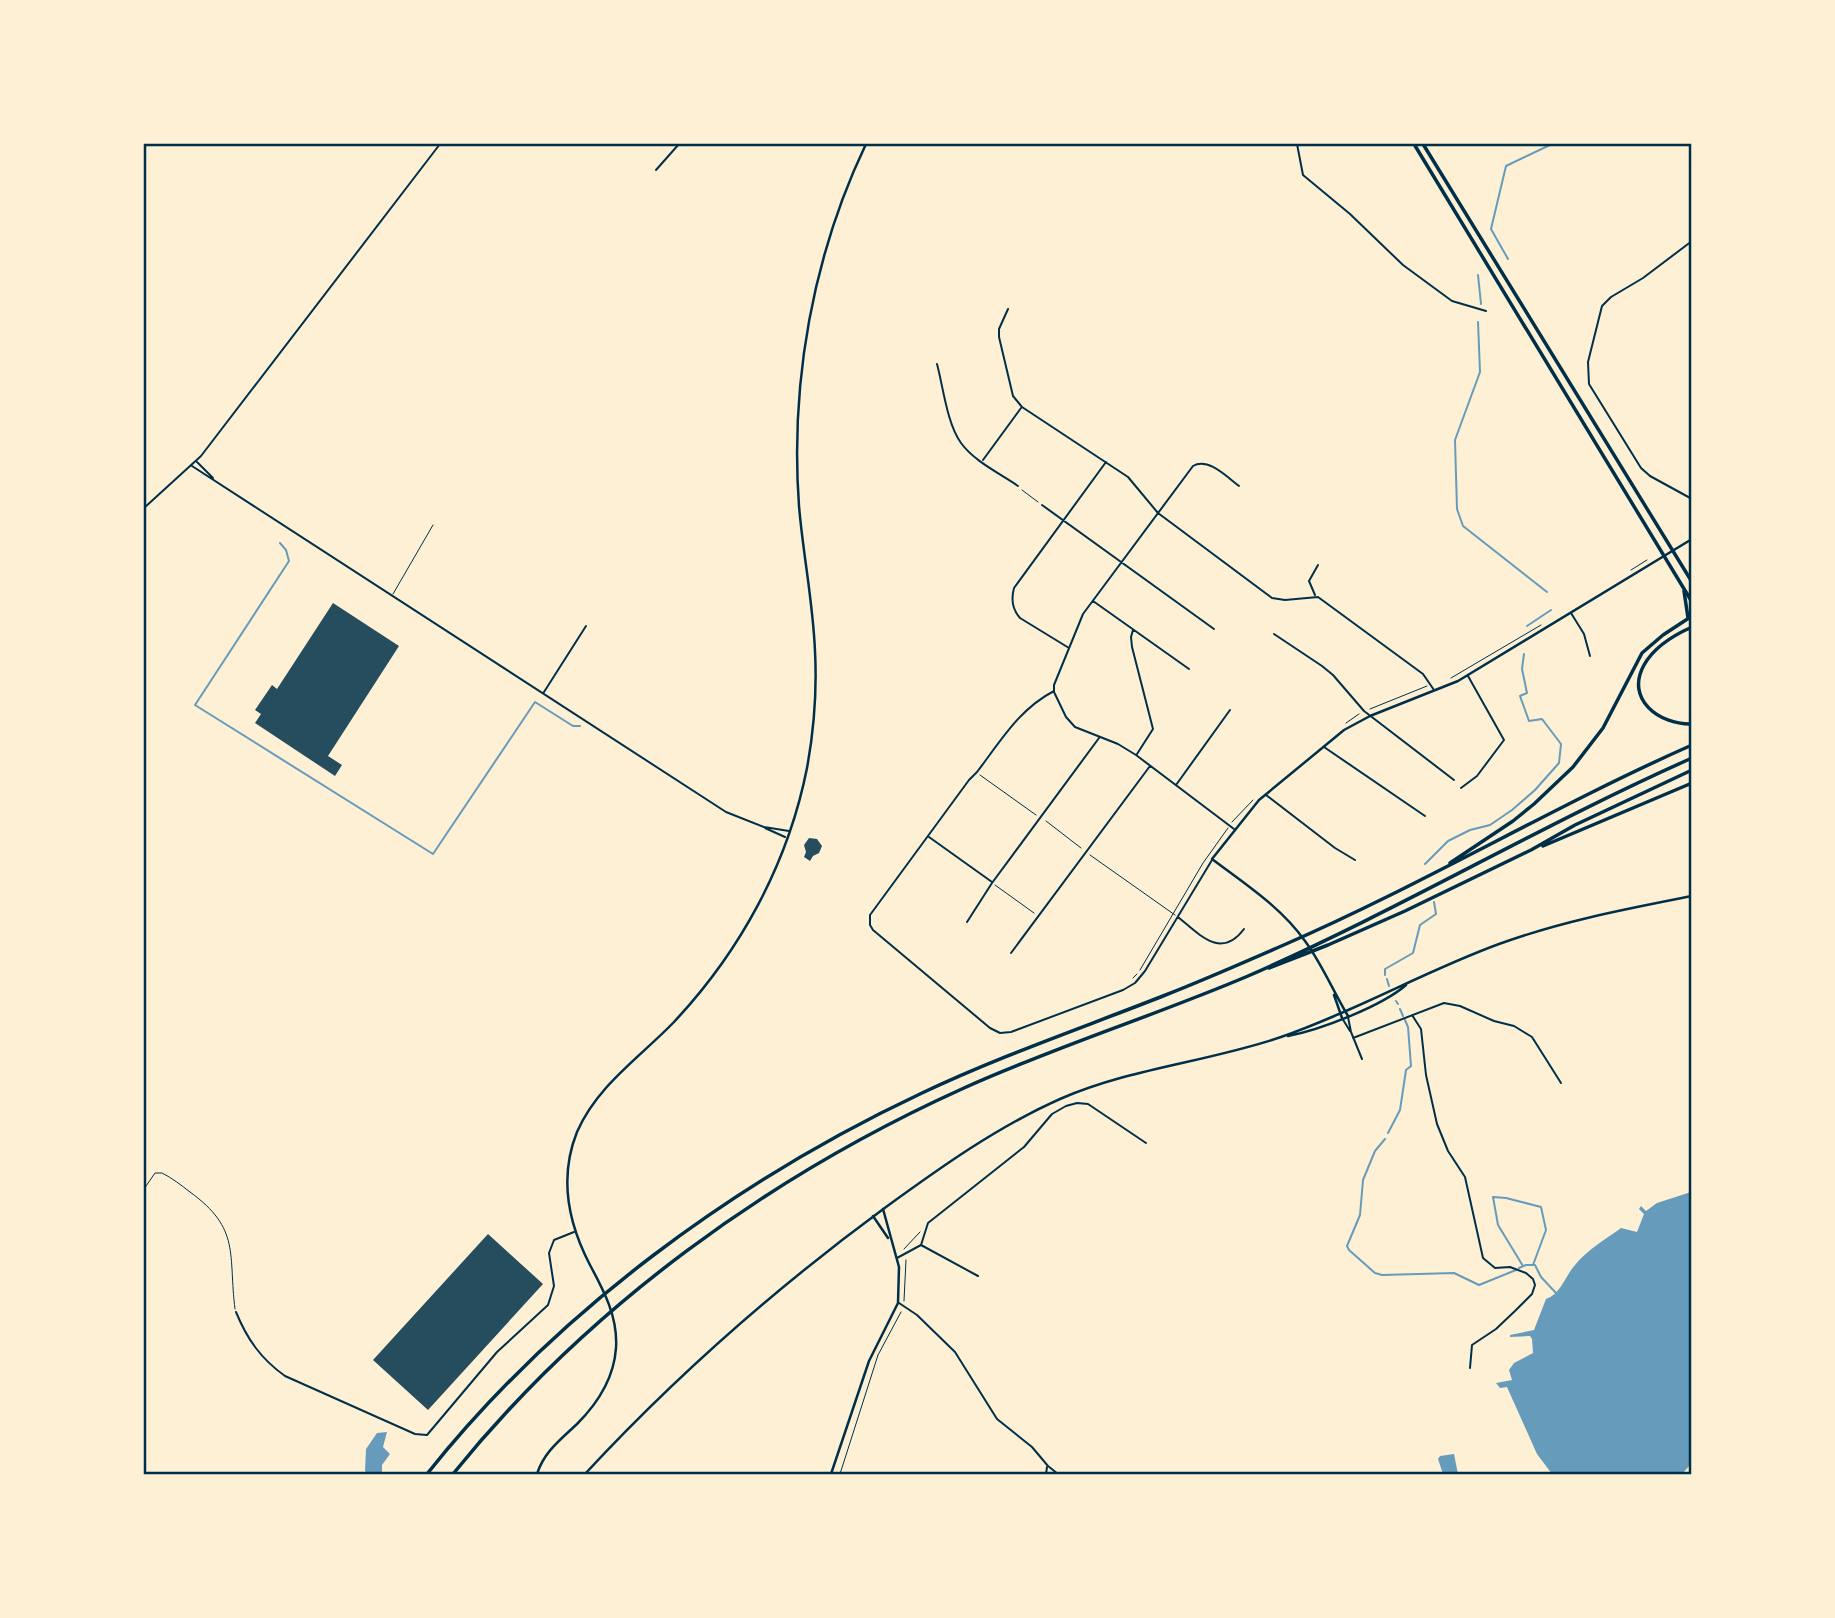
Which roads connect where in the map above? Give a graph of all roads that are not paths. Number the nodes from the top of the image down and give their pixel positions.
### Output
1 (440, 144) edge
2 (679, 144) edge
3 (866, 144) edge
4 (1297, 144) edge
5 (1414, 144) edge
6 (1423, 144) edge
7 (656, 170) dead end
8 (1692, 241) edge
9 (1008, 309) dead end
10 (1486, 311) dead end
11 (937, 363) dead end
12 (1022, 407) junction
13 (982, 461) junction
14 (196, 462) junction
15 (1107, 462) junction
16 (192, 466) junction
17 (214, 479) junction
18 (1018, 486) road end
19 (1239, 486) dead end
20 (1692, 499) edge
21 (1042, 505) road end
22 (144, 508) edge
23 (1158, 513) junction
24 (1063, 521) junction
25 (433, 525) dead end
26 (1692, 539) edge
27 (1121, 563) junction
28 (1318, 565) dead end
29 (1692, 582) edge
30 (1684, 591) junction
31 (392, 596) junction
32 (1315, 596) junction
33 (1093, 601) junction
34 (1692, 602) edge
35 (1570, 613) junction
36 (1690, 617) edge
37 (586, 626) dead end
38 (1692, 627) edge
39 (1214, 629) dead end
40 (1133, 630) junction
41 (1274, 634) dead end
42 (1070, 649) junction
43 (1590, 656) dead end
44 (1189, 669) dead end
45 (1468, 675) junction
46 (1054, 691) junction
47 (1435, 691) junction
48 (544, 693) junction
49 (1230, 710) dead end
50 (1370, 716) junction
51 (1692, 724) edge
52 (1100, 737) junction
53 (1692, 745) edge
54 (1324, 746) junction
55 (1136, 755) junction
56 (1692, 758) edge
57 (1150, 766) junction
58 (1692, 770) edge
59 (1454, 780) dead end
60 (1692, 783) edge
61 (1176, 786) junction
62 (1461, 788) dead end
63 (1265, 795) junction
64 (1424, 816) dead end
65 (764, 827) junction
66 (1234, 829) junction
67 (790, 831) junction
68 (929, 837) junction
69 (787, 838) junction
70 (1531, 850) junction
71 (1212, 859) junction
72 (1355, 860) dead end
73 (1440, 870) junction
74 (992, 883) junction
75 (1692, 896) edge
76 (1177, 916) junction
77 (967, 922) dead end
78 (1244, 929) dead end
79 (1011, 953) dead end
80 (1292, 957) junction
81 (1409, 983) junction
82 (1333, 991) junction
83 (1345, 1011) junction
84 (1339, 1013) junction
85 (1412, 1015) junction
86 (1348, 1016) junction
87 (1342, 1018) junction
88 (1351, 1032) junction
89 (1283, 1036) junction
90 (1353, 1038) junction
91 (1362, 1059) dead end
92 (1561, 1083) dead end
93 (1146, 1143) dead end
94 (144, 1189) edge
95 (883, 1209) junction
96 (873, 1216) junction
97 (575, 1231) junction
98 (890, 1241) junction
99 (920, 1245) junction
100 (896, 1258) junction
101 (978, 1276) dead end
102 (898, 1303) junction
103 (236, 1311) joint
104 (1470, 1368) dead end
105 (1048, 1466) junction
106 (427, 1475) edge
107 (453, 1475) edge
108 (537, 1475) edge
109 (584, 1475) edge
110 (831, 1475) edge
111 (1046, 1475) edge
112 (1058, 1475) edge

1 - 14 street
2 - 7 street
3 - 67 main road
4 - 10 street
5 - 30 highway
6 - 29 highway
8 - 20 street
9 - 12 street
11 - 13 street
12 - 13 street
12 - 15 street
13 - 18 street
14 - 16 street
14 - 17 street
15 - 23 street
15 - 24 street
16 - 17 street
16 - 22 street
17 - 31 street
19 - 23 street
21 - 24 street
23 - 27 street
23 - 32 street
24 - 27 street
24 - 42 street
25 - 31 lane
26 - 35 main road
27 - 33 street
27 - 39 street
28 - 32 street
30 - 34 highway
30 - 36 highway
31 - 48 street
32 - 47 street
33 - 40 street
33 - 42 street
35 - 43 street
35 - 45 main road
36 - 73 highway
37 - 48 street
38 - 51 highway
40 - 44 street
40 - 55 street
41 - 50 street
42 - 46 street
45 - 47 main road
45 - 62 street
46 - 52 street
46 - 68 street
47 - 50 main road
48 - 65 street
49 - 61 street
50 - 54 main road
50 - 59 street
52 - 55 street
52 - 74 street
53 - 73 highway
54 - 63 main road
54 - 64 street
55 - 57 street
56 - 80 highway
57 - 61 street
57 - 79 street
58 - 70 highway
60 - 70 highway
61 - 66 street
63 - 66 main road
63 - 72 street
65 - 67 street
65 - 69 street
66 - 71 main road
67 - 69 main road
68 - 74 street
68 - 76 street
69 - 97 main road
70 - 80 highway
71 - 76 street
71 - 82 main road
73 - 106 highway
74 - 77 street
75 - 81 main road
76 - 78 street
80 - 107 highway
81 - 83 main road
81 - 86 main road
82 - 83 main road
82 - 84 main road
83 - 84 main road
83 - 86 main road
84 - 87 main road
84 - 89 main road
85 - 90 street
85 - 92 street
85 - 104 street
86 - 87 main road
86 - 88 street
87 - 88 street
87 - 89 main road
88 - 90 street
89 - 95 main road
90 - 91 street
93 - 99 street
94 - 103 lane
95 - 96 main road
95 - 98 main road
96 - 98 main road
96 - 109 main road
97 - 103 street
97 - 108 main road
98 - 100 main road
99 - 100 street
99 - 101 street
100 - 102 main road
102 - 105 street
102 - 110 main road
105 - 111 street
105 - 112 street

